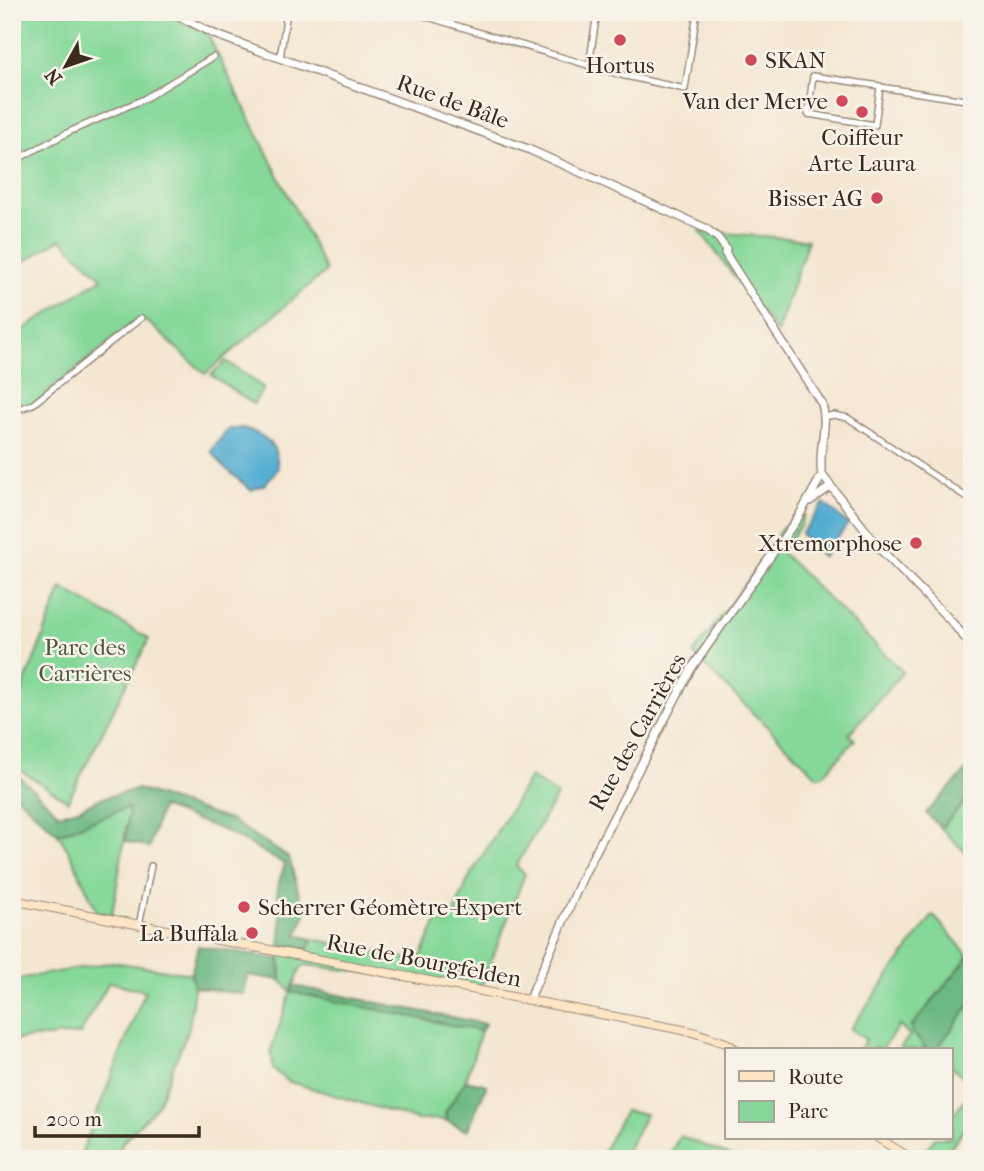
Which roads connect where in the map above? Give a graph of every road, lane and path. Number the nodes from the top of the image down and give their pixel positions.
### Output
1 (171, 12) edge
2 (287, 12) edge
3 (411, 12) edge
4 (597, 12) edge
5 (697, 12) edge
6 (213, 57) dead end
7 (280, 58) junction
8 (589, 66) junction
9 (880, 86) dead end
10 (972, 101) edge
11 (12, 162) edge
12 (141, 318) dead end
13 (12, 411) edge
14 (824, 417) junction
15 (822, 475) junction
16 (830, 487) junction
17 (809, 501) junction
18 (972, 501) edge
19 (972, 646) edge
20 (151, 866) dead end
21 (12, 900) edge
22 (139, 925) junction
23 (529, 1000) junction
24 (734, 1048) edge
25 (881, 1140) edge
26 (912, 1159) edge

1 - 7 street, Rue de Bâle
2 - 7 street
3 - 8 street
4 - 8 street
5 - 8 street
6 - 11 street
7 - 14 street, Rue de Bâle
9 - 10 street
12 - 13 street
14 - 15 street, Rue de Bâle
14 - 18 street
15 - 16 street
15 - 17 street, Rue des Carrières
16 - 17 street, Rue des Carrières
16 - 19 street
17 - 23 street, Rue des Carrières
20 - 22 street
21 - 22 main road, Rue de Bourgfelden
22 - 23 main road, Rue de Bourgfelden
23 - 24 main road, Rue de Bourgfelden
25 - 26 main road

